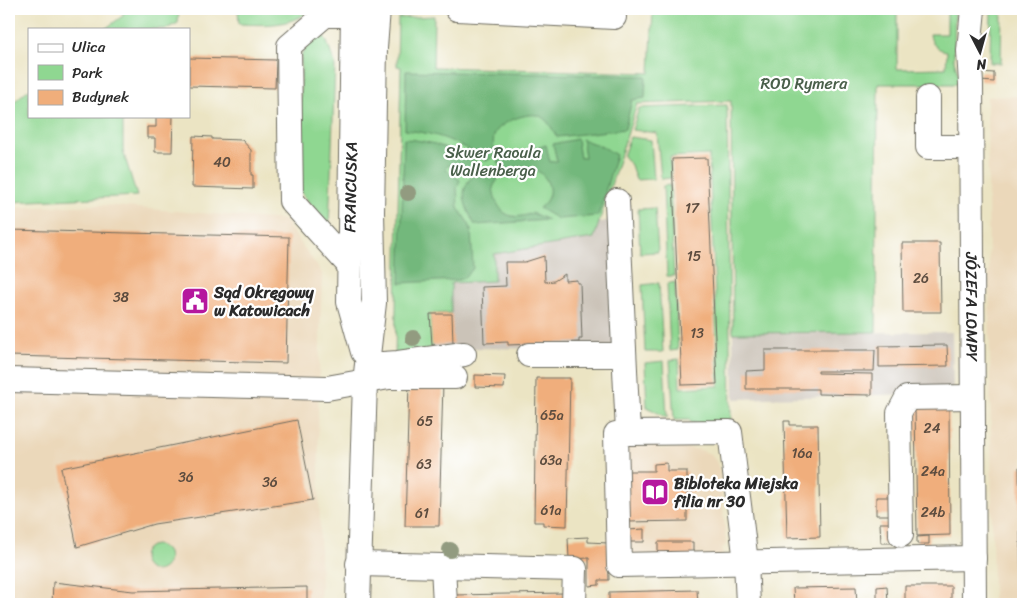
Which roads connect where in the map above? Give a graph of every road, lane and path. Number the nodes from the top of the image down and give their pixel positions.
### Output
1 (382, 9) edge
2 (457, 9) edge
3 (973, 9) edge
4 (352, 12) edge
5 (614, 16) dead end
6 (375, 48) junction
7 (928, 98) dead end
8 (971, 147) junction
9 (617, 201) dead end
10 (349, 265) junction
11 (464, 354) dead end
12 (529, 355) dead end
13 (624, 355) junction
14 (365, 373) junction
15 (455, 377) dead end
16 (9, 380) edge
17 (972, 397) junction
18 (628, 433) junction
19 (901, 535) dead end
20 (974, 558) junction
21 (746, 562) junction
22 (358, 564) junction
23 (443, 566) junction
24 (358, 604) edge
25 (445, 604) edge
26 (574, 604) edge
27 (748, 604) edge
28 (974, 604) edge

1 - 6 street, FRANCUSKA
2 - 5 street
3 - 8 street, JÓZEFA LOMPY
4 - 6 street
4 - 10 street, FRANCUSKA
4 - 10 street
6 - 14 street, FRANCUSKA
7 - 8 street
8 - 17 street, JÓZEFA LOMPY
9 - 13 street
10 - 14 street, FRANCUSKA
11 - 14 street
12 - 13 street
13 - 18 street
14 - 15 street
14 - 16 street
14 - 22 street, FRANCUSKA
17 - 19 street
17 - 20 street, JÓZEFA LOMPY
18 - 21 street
18 - 21 street
20 - 21 street
20 - 28 street, JÓZEFA LOMPY
21 - 27 street
22 - 23 street
22 - 24 street, FRANCUSKA
23 - 25 street
23 - 26 street

